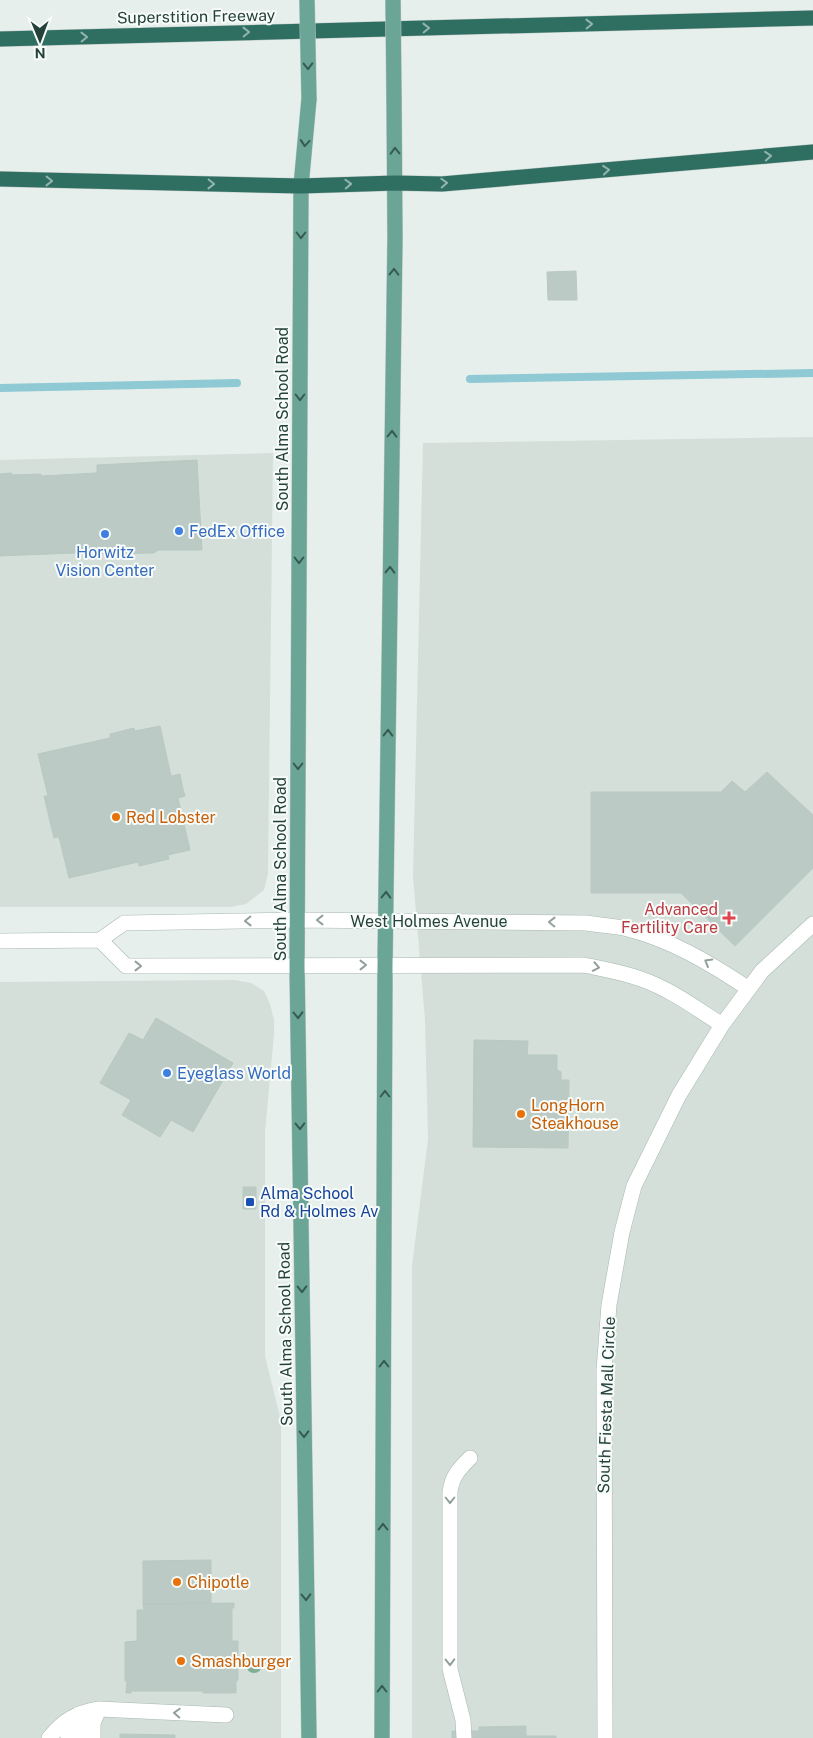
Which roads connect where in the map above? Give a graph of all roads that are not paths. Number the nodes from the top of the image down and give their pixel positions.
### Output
1 (307, 0) edge
2 (393, 0) edge
3 (813, 18) edge
4 (0, 39) edge
5 (813, 152) edge
6 (0, 179) edge
7 (395, 183) junction
8 (301, 186) junction
9 (297, 920) junction
10 (386, 920) junction
11 (813, 924) edge
12 (100, 940) junction
13 (0, 941) edge
14 (385, 965) junction
15 (297, 966) junction
16 (748, 989) junction
17 (722, 1025) junction
18 (470, 1458) dead end
19 (88, 1711) junction
20 (226, 1715) dead end
21 (61, 1734) edge
22 (49, 1738) edge
23 (80, 1738) edge
24 (93, 1738) edge
25 (309, 1738) edge
26 (382, 1738) edge
27 (464, 1738) edge
28 (605, 1738) edge

1 -> 8 main road, South Alma School Road, bridge
7 -> 2 main road, bridge
4 -> 3 highway, Superstition Freeway
7 -> 5 highway
6 -> 8 highway
8 -> 7 highway
10 -> 7 main road
8 -> 9 main road, South Alma School Road
10 -> 9 street, West Holmes Avenue
9 -> 12 street, West Holmes Avenue
9 - 15 main road, South Alma School Road
10 - 14 main road
16 -> 10 street, West Holmes Avenue
11 - 16 street, South Fiesta Mall Circle
12 - 13 street
12 -> 15 street
15 -> 14 street
14 -> 17 street
26 -> 14 main road
15 -> 25 main road, South Alma School Road
16 - 17 street, South Fiesta Mall Circle
17 - 28 street, South Fiesta Mall Circle
18 -> 27 street
20 -> 19 street
19 - 21 street
19 - 23 street
19 - 24 street
21 - 22 street

